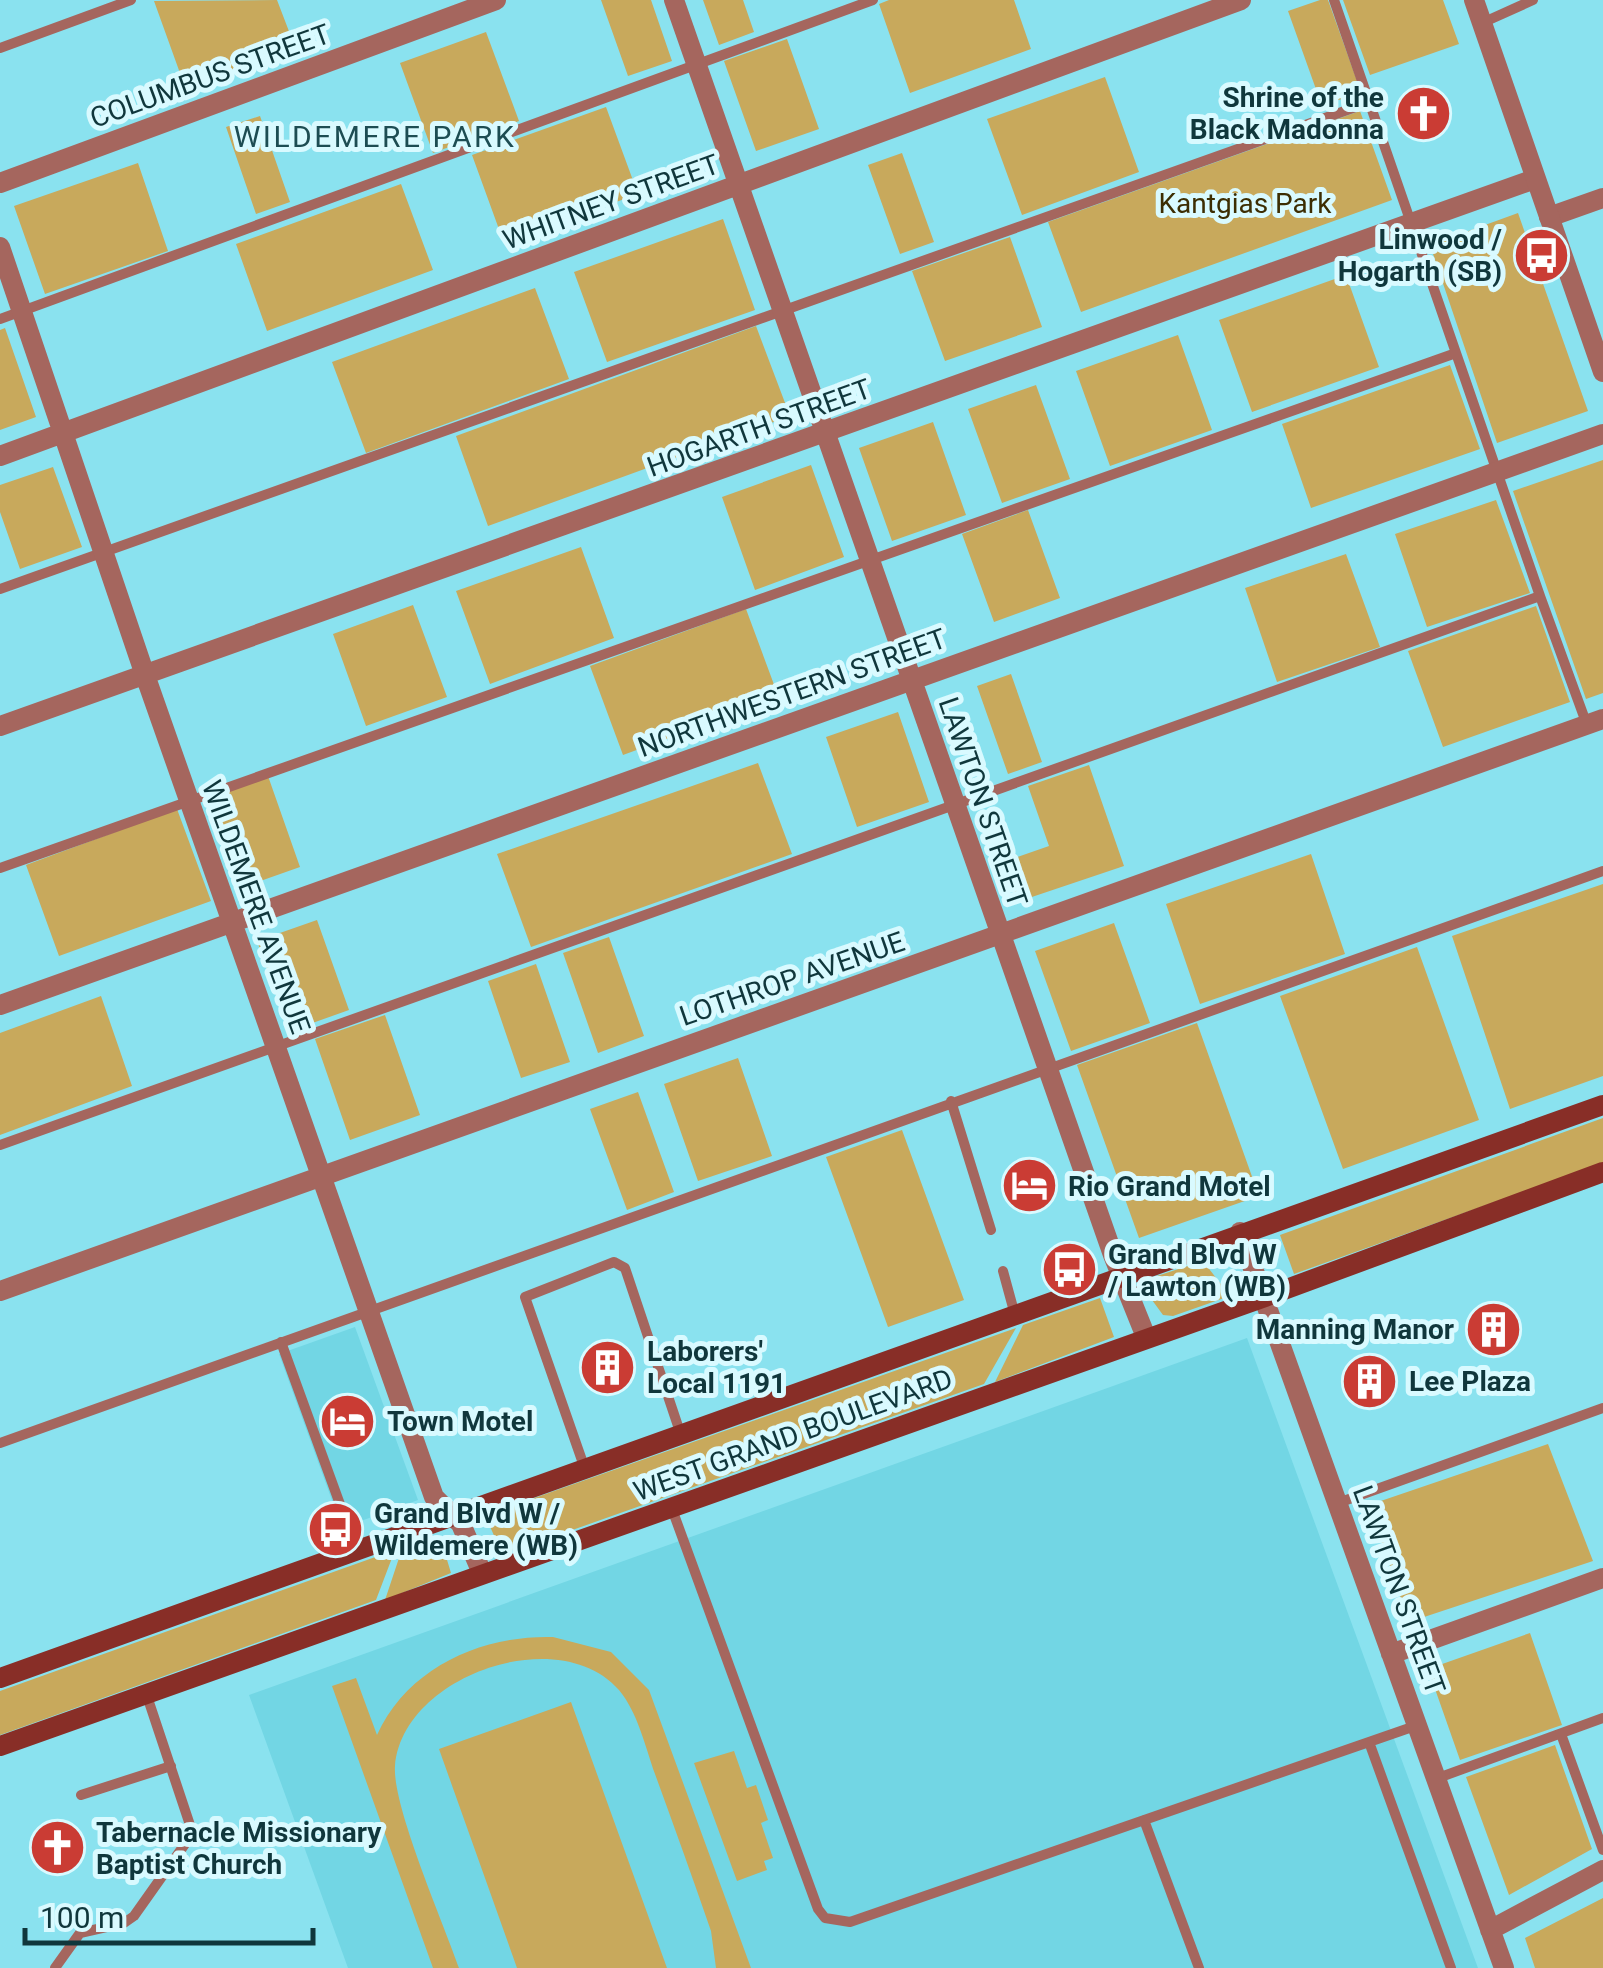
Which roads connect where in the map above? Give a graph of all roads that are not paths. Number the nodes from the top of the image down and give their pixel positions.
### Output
1 (131, 0) edge
2 (496, 0) edge
3 (674, 0) edge
4 (873, 0) edge
5 (1241, 0) edge
6 (1334, 0) edge
7 (1474, 0) edge
8 (1533, 0) edge
9 (1482, 23) junction
10 (0, 48) edge
11 (697, 65) junction
12 (1367, 102) junction
13 (1535, 179) junction
14 (0, 184) edge
15 (738, 184) junction
16 (1603, 198) edge
17 (1549, 217) junction
18 (1410, 224) junction
19 (0, 247) edge
20 (782, 310) junction
21 (22, 311) junction
22 (0, 319) edge
23 (1456, 353) junction
24 (1603, 372) edge
25 (64, 433) junction
26 (826, 433) junction
27 (1603, 434) edge
28 (0, 456) edge
29 (1498, 471) junction
30 (104, 552) junction
31 (869, 558) junction
32 (0, 589) edge
33 (1540, 596) junction
34 (144, 675) junction
35 (910, 679) junction
36 (1595, 722) edge
37 (0, 726) edge
38 (188, 800) junction
39 (953, 802) junction
40 (0, 868) edge
41 (1603, 871) edge
42 (232, 922) junction
43 (1001, 935) junction
44 (0, 1005) edge
45 (277, 1046) junction
46 (1047, 1067) junction
47 (951, 1101) junction
48 (1603, 1105) edge
49 (0, 1144) edge
50 (1603, 1172) edge
51 (322, 1175) junction
52 (991, 1230) dead end
53 (1240, 1232) junction
54 (1003, 1271) dead end
55 (1124, 1276) junction
56 (0, 1291) edge
57 (1265, 1297) junction
58 (370, 1311) junction
59 (1016, 1316) junction
60 (1146, 1337) junction
61 (281, 1342) junction
62 (1603, 1408) edge
63 (682, 1436) junction
64 (0, 1443) edge
65 (585, 1470) junction
66 (1338, 1503) junction
67 (672, 1508) junction
68 (454, 1517) junction
69 (357, 1552) junction
70 (482, 1573) junction
71 (1603, 1578) edge
72 (1391, 1654) junction
73 (0, 1678) edge
74 (146, 1694) junction
75 (1603, 1718) edge
76 (1419, 1725) junction
77 (1560, 1734) junction
78 (1369, 1742) junction
79 (0, 1746) edge
80 (171, 1766) junction
81 (1438, 1778) junction
82 (81, 1795) dead end
83 (1144, 1820) junction
84 (1603, 1850) edge
85 (1603, 1870) edge
86 (1490, 1930) junction
87 (55, 1968) edge
88 (1199, 1968) edge
89 (1451, 1968) edge
90 (1504, 1968) edge

1 - 10 lane
2 - 14 street, COLUMBUS STREET
3 - 11 street, LAWTON STREET
4 - 11 lane
5 - 15 street, WHITNEY STREET
6 - 12 lane
7 - 9 street
8 - 9 lane
9 - 13 street
11 - 15 street, LAWTON STREET
11 - 21 lane
12 - 18 lane
12 - 20 lane
13 - 17 street
13 - 18 street, HOGARTH STREET
15 - 20 street, LAWTON STREET
15 - 25 street, WHITNEY STREET
16 - 17 street
17 - 24 street
18 - 23 lane
18 - 26 street, HOGARTH STREET
19 - 21 street, WILDEMERE AVENUE
20 - 26 street, LAWTON STREET
20 - 30 lane
21 - 22 lane
21 - 25 street, WILDEMERE AVENUE
23 - 29 lane
23 - 31 lane
25 - 28 street, WHITNEY STREET
25 - 30 street, WILDEMERE AVENUE
26 - 31 street, LAWTON STREET
26 - 34 street, HOGARTH STREET
27 - 29 street, NORTHWESTERN STREET
29 - 33 lane
29 - 35 street, NORTHWESTERN STREET
30 - 32 lane
30 - 34 street, WILDEMERE AVENUE
31 - 35 street, LAWTON STREET
31 - 38 lane
33 - 36 lane
33 - 39 lane
34 - 37 street, HOGARTH STREET
34 - 38 street, WILDEMERE AVENUE
35 - 39 street, LAWTON STREET
35 - 42 street, NORTHWESTERN STREET
36 - 43 street, LOTHROP AVENUE
38 - 40 lane
38 - 42 street, WILDEMERE AVENUE
39 - 43 street, LAWTON STREET
39 - 45 lane
41 - 46 lane
42 - 44 street, NORTHWESTERN STREET
42 - 45 street, WILDEMERE AVENUE
43 - 46 street, LAWTON STREET
43 - 51 street, LOTHROP AVENUE
45 - 49 lane
45 - 51 street, WILDEMERE AVENUE
46 - 47 lane
46 - 55 street, LAWTON STREET
47 - 52 lane
47 - 58 lane
48 - 53 main road, WEST GRAND BOULEVARD
50 - 57 main road, WEST GRAND BOULEVARD
51 - 56 street, LOTHROP AVENUE
51 - 58 street, WILDEMERE AVENUE
53 - 55 main road, WEST GRAND BOULEVARD
53 - 57 street, LAWTON STREET
54 - 59 lane
55 - 59 main road, WEST GRAND BOULEVARD
55 - 60 street, LAWTON STREET
57 - 60 main road, WEST GRAND BOULEVARD
57 - 66 street, LAWTON STREET
58 - 61 lane
58 - 68 street, WILDEMERE AVENUE
59 - 63 main road, WEST GRAND BOULEVARD
60 - 67 main road, WEST GRAND BOULEVARD
61 - 64 lane
61 - 69 lane
62 - 66 lane
63 - 65 main road, WEST GRAND BOULEVARD
63 - 65 lane
65 - 68 main road, WEST GRAND BOULEVARD
66 - 72 street, LAWTON STREET
67 - 70 main road, WEST GRAND BOULEVARD
67 - 83 lane
68 - 69 main road, WEST GRAND BOULEVARD
68 - 70 street, WILDEMERE AVENUE
69 - 73 main road, WEST GRAND BOULEVARD
70 - 74 main road, WEST GRAND BOULEVARD
71 - 72 street
72 - 76 street, LAWTON STREET
74 - 79 main road, WEST GRAND BOULEVARD
74 - 80 lane
75 - 77 lane
76 - 78 lane
76 - 81 street, LAWTON STREET
77 - 81 lane
77 - 84 lane
78 - 83 lane
78 - 89 lane
80 - 82 lane
80 - 87 lane
81 - 86 street, LAWTON STREET
83 - 88 lane
85 - 86 street
86 - 90 street, LAWTON STREET

